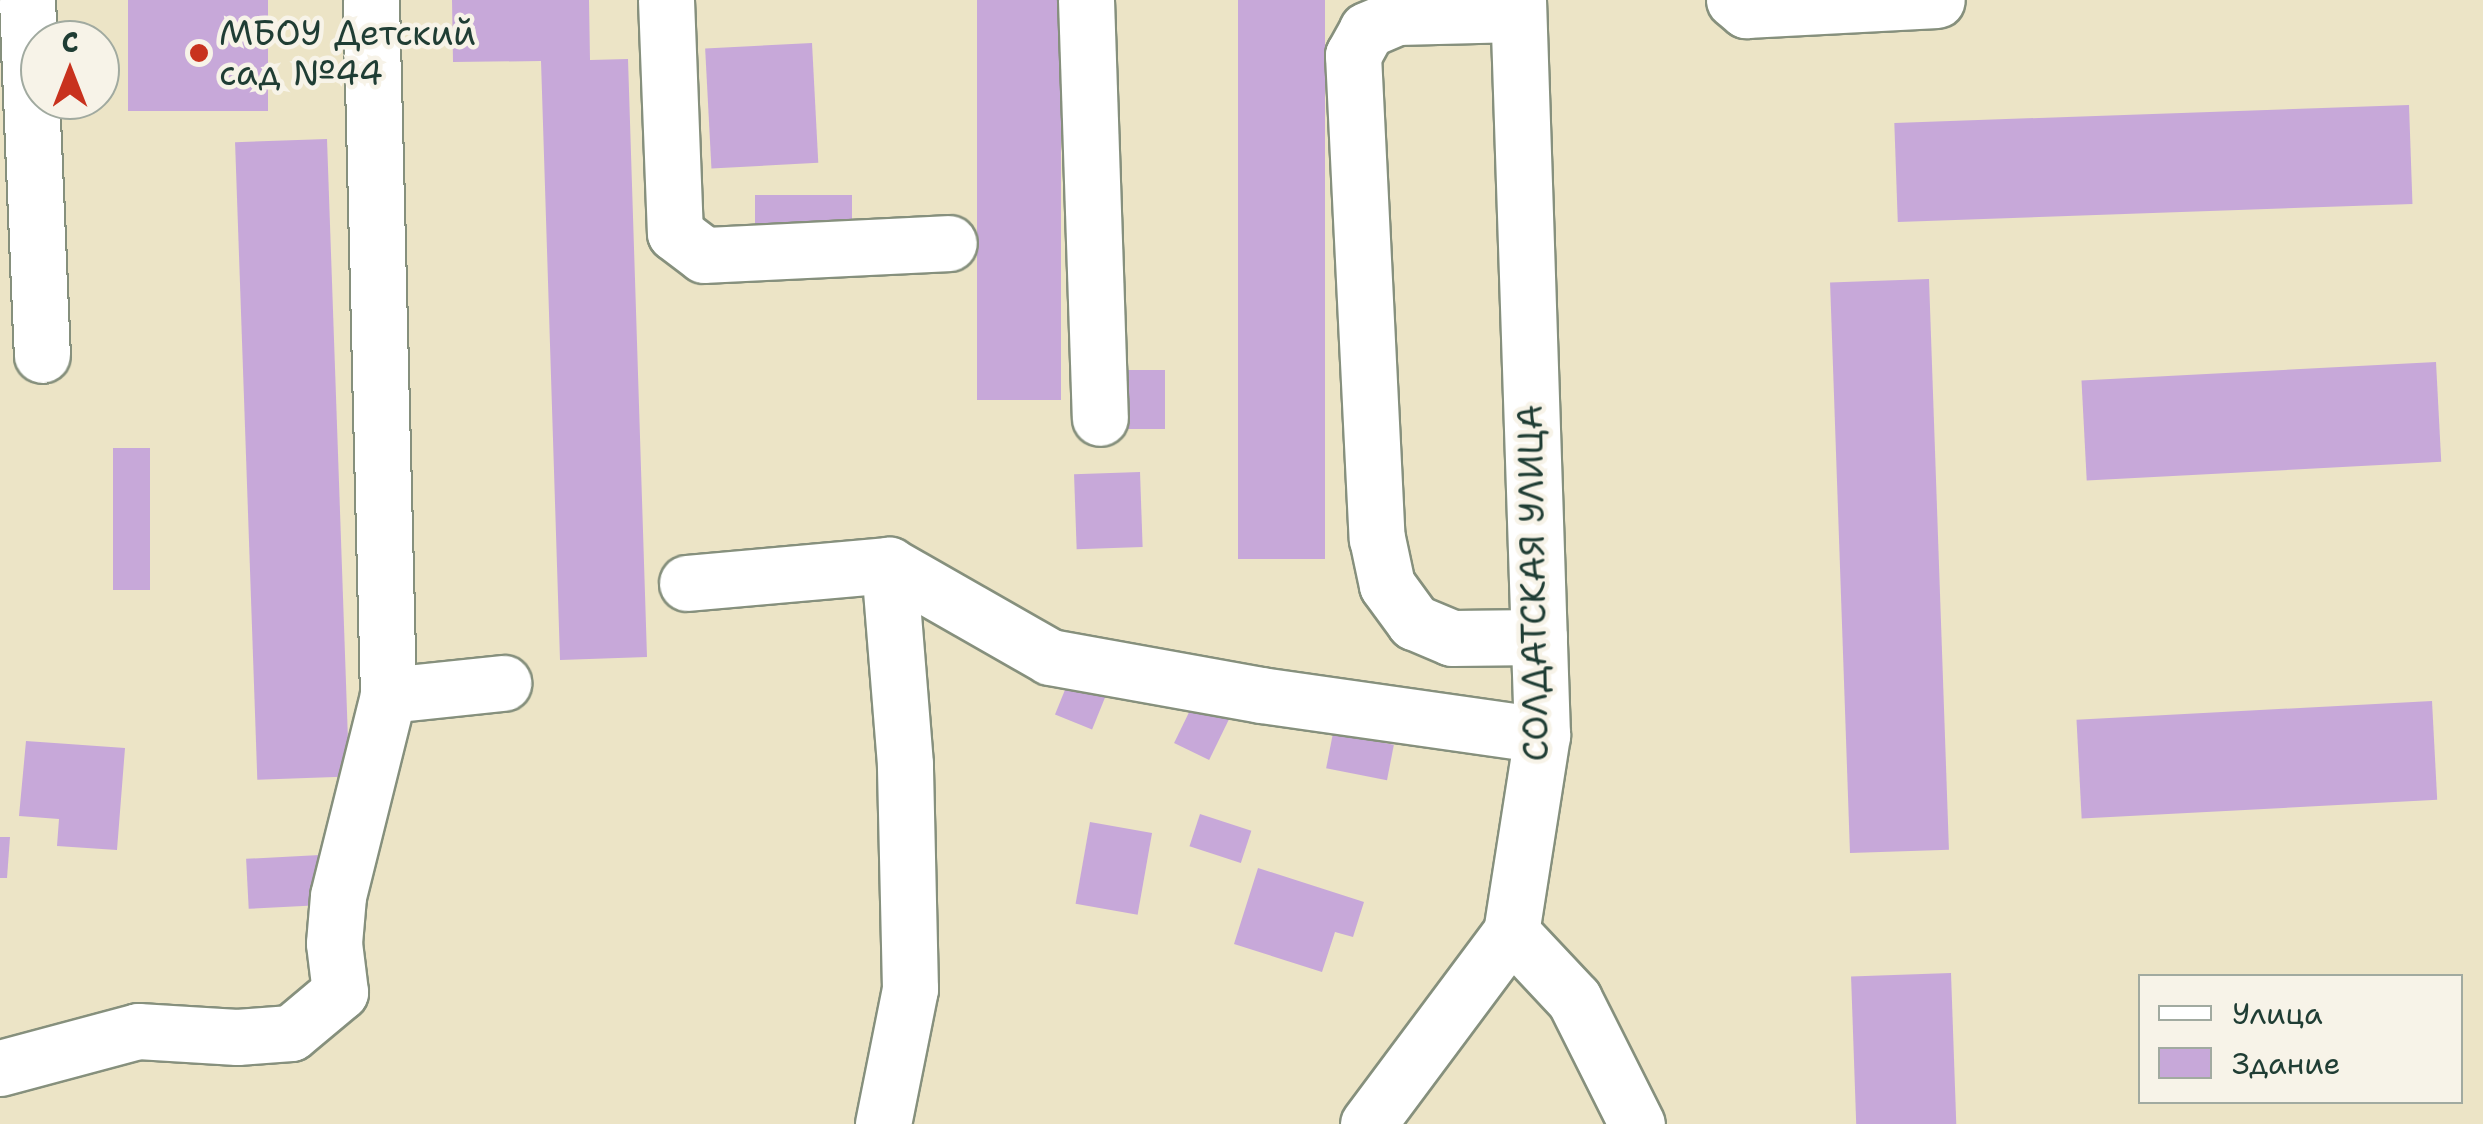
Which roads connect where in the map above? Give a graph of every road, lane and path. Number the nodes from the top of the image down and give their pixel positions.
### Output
1 (26, 0) edge
2 (371, 0) edge
3 (666, 0) edge
4 (1086, 0) edge
5 (1734, 0) edge
6 (1937, 0) edge
7 (1518, 7) edge
8 (948, 243) dead end
9 (42, 355) dead end
10 (1100, 418) dead end
11 (888, 565) junction
12 (687, 583) dead end
13 (1539, 636) junction
14 (503, 683) dead end
15 (388, 695) junction
16 (1542, 735) junction
17 (1511, 932) junction
18 (0, 1068) edge
19 (883, 1124) edge
20 (1368, 1124) edge
21 (1637, 1124) edge

1 - 9 street
2 - 15 street
3 - 8 street
4 - 10 street
5 - 6 street
7 - 13 street, СОЛДАТСКАЯ УЛИЦА
7 - 13 street
11 - 12 street
11 - 16 street
11 - 19 street
13 - 16 street, СОЛДАТСКАЯ УЛИЦА
14 - 15 street
15 - 18 street
16 - 17 street, СОЛДАТСКАЯ УЛИЦА
17 - 20 street
17 - 21 street

